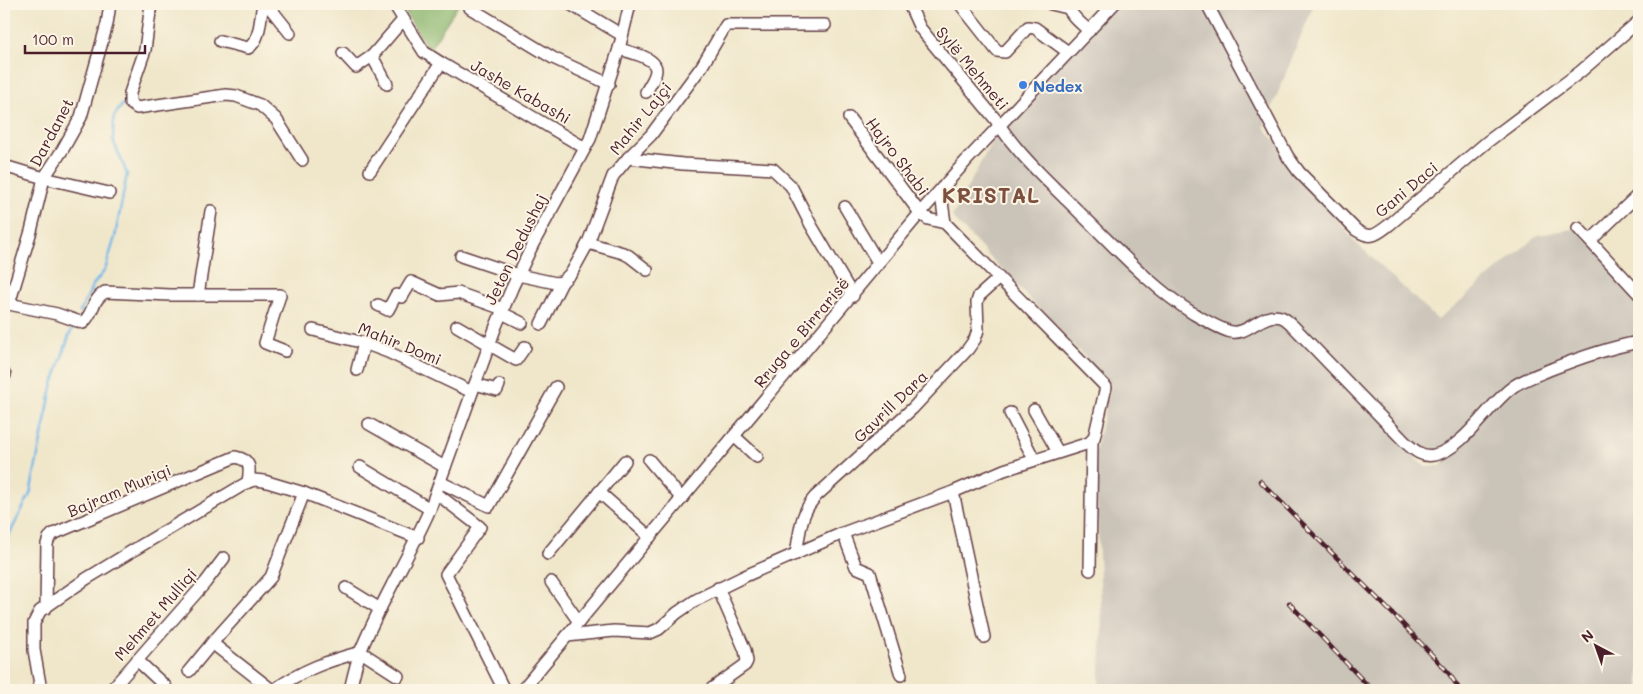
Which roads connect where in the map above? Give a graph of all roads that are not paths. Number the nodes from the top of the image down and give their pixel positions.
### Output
1 (110, 4) edge
2 (151, 4) edge
3 (263, 4) edge
4 (266, 4) edge
5 (394, 4) edge
6 (570, 4) edge
7 (909, 4) edge
8 (960, 4) edge
9 (1051, 4) edge
10 (1114, 4) edge
11 (1207, 4) edge
12 (628, 5) edge
13 (1068, 6) edge
14 (470, 8) dead end
15 (403, 20) junction
16 (1639, 21) edge
17 (825, 25) dead end
18 (1089, 30) junction
19 (290, 33) dead end
20 (622, 35) junction
21 (220, 41) dead end
22 (619, 49) junction
23 (1068, 52) junction
24 (343, 53) dead end
25 (372, 56) junction
26 (441, 63) junction
27 (387, 84) dead end
28 (609, 84) junction
29 (646, 92) dead end
30 (849, 118) dead end
31 (1000, 126) junction
32 (585, 148) junction
33 (628, 158) junction
34 (302, 160) dead end
35 (4, 166) edge
36 (370, 171) dead end
37 (44, 178) junction
38 (942, 188) junction
39 (108, 193) dead end
40 (1639, 194) edge
41 (845, 207) dead end
42 (211, 211) dead end
43 (920, 213) junction
44 (945, 222) junction
45 (1578, 228) dead end
46 (1590, 241) junction
47 (588, 243) junction
48 (461, 256) dead end
49 (879, 264) junction
50 (647, 270) dead end
51 (518, 274) junction
52 (999, 278) junction
53 (562, 282) junction
54 (1639, 294) edge
55 (198, 295) junction
56 (853, 296) junction
57 (6, 304) edge
58 (378, 305) dead end
59 (502, 311) junction
60 (522, 323) dead end
61 (541, 324) dead end
62 (457, 326) dead end
63 (313, 330) dead end
64 (1639, 342) edge
65 (364, 343) junction
66 (489, 345) junction
67 (525, 347) dead end
68 (285, 351) dead end
69 (357, 370) dead end
70 (499, 384) dead end
71 (556, 387) dead end
72 (473, 388) junction
73 (1034, 410) dead end
74 (1010, 413) dead end
75 (369, 424) dead end
76 (734, 436) junction
77 (1092, 441) junction
78 (1058, 452) junction
79 (757, 457) dead end
80 (1034, 459) junction
81 (648, 460) dead end
82 (625, 461) dead end
83 (360, 467) dead end
84 (445, 467) junction
85 (248, 482) junction
86 (440, 482) junction
87 (599, 492) junction
88 (953, 492) junction
89 (304, 493) junction
90 (436, 493) junction
91 (682, 499) junction
92 (430, 509) junction
93 (843, 534) junction
94 (650, 537) junction
95 (418, 538) junction
96 (548, 554) dead end
97 (796, 554) junction
98 (224, 558) dead end
99 (1090, 570) dead end
100 (551, 582) dead end
101 (346, 588) dead end
102 (718, 588) junction
103 (46, 608) junction
104 (380, 609) junction
105 (579, 622) junction
106 (567, 636) junction
107 (984, 636) dead end
108 (212, 643) junction
109 (361, 652) junction
110 (137, 660) junction
111 (189, 671) dead end
112 (901, 675) dead end
113 (398, 676) dead end
114 (41, 690) edge
115 (110, 690) edge
116 (167, 690) edge
117 (273, 690) edge
118 (350, 690) edge
119 (504, 690) edge
120 (522, 690) edge
121 (710, 690) edge

1 - 37 street, Dardanet
2 - 34 street
3 - 21 street
4 - 19 street
5 - 15 street, Jashe Kabashi
6 - 20 street
7 - 31 street, Sylë Mehmeti
8 - 23 street
9 - 13 street
10 - 18 street, Rruga e Birrarisë
11 - 16 street, Gani Daci
12 - 20 street, Jeton Dedushaj
13 - 18 street
14 - 28 street
15 - 25 street
15 - 26 street, Jashe Kabashi
17 - 33 street, Mahir Lajçi
18 - 23 street, Rruga e Birrarisë
20 - 22 street, Jeton Dedushaj
22 - 28 street, Jeton Dedushaj
22 - 29 street
23 - 31 street, Rruga e Birrarisë
24 - 25 street
25 - 27 street
26 - 32 street, Jashe Kabashi
26 - 36 street
28 - 32 street, Jeton Dedushaj
30 - 43 street, Hajro Shabi
31 - 38 street, Rruga e Birrarisë
31 - 64 street, Sylë Mehmeti
32 - 51 street, Jeton Dedushaj
33 - 47 street, Mahir Lajçi
33 - 56 street
35 - 37 street
37 - 39 street
37 - 57 street, Dardanet
38 - 43 street, Rruga e Birrarisë
38 - 44 street
40 - 46 street
41 - 49 street
42 - 55 street
43 - 44 street
43 - 49 street, Rruga e Birrarisë
44 - 52 street
45 - 46 street
46 - 54 street
47 - 50 street
47 - 53 street, Mahir Lajçi
48 - 51 street
49 - 56 street, Rruga e Birrarisë
51 - 53 street
51 - 59 street, Jeton Dedushaj
52 - 77 street
52 - 97 street, Gavrill Dara
53 - 61 street, Mahir Lajçi
55 - 57 street
55 - 68 street
56 - 76 street, Rruga e Birrarisë
58 - 59 street
59 - 60 street
59 - 66 street, Jeton Dedushaj
62 - 66 street
63 - 65 street, Mahir Domi
65 - 69 street
65 - 72 street, Mahir Domi
66 - 67 street
66 - 72 street, Jeton Dedushaj
70 - 72 street, Mahir Domi
71 - 86 street
72 - 84 street, Jeton Dedushaj
73 - 78 street
74 - 80 street
75 - 84 street
76 - 79 street
76 - 91 street, Rruga e Birrarisë
77 - 78 street
77 - 99 street
78 - 80 street
80 - 88 street
81 - 91 street
82 - 87 street
83 - 92 street
84 - 86 street, Jeton Dedushaj
85 - 89 street
85 - 103 street
85 - 103 street, Bajram Muriqi
86 - 90 street, Jeton Dedushaj
87 - 94 street
87 - 96 street
88 - 93 street
88 - 107 street
89 - 95 street
89 - 108 street
90 - 92 street, Jeton Dedushaj
90 - 119 street
91 - 94 street, Rruga e Birrarisë
92 - 95 street, Jeton Dedushaj
93 - 97 street
93 - 112 street
94 - 105 street, Rruga e Birrarisë
95 - 104 street, Jeton Dedushaj
97 - 102 street
98 - 110 street, Mehmet Mulliqi
100 - 105 street
101 - 104 street
102 - 106 street
102 - 121 street
103 - 114 street
104 - 109 street, Jeton Dedushaj
105 - 106 street, Rruga e Birrarisë
106 - 120 street, Rruga e Birrarisë
108 - 111 street
108 - 117 street
109 - 113 street
109 - 117 street
109 - 118 street, Jeton Dedushaj
110 - 115 street, Mehmet Mulliqi
110 - 116 street

